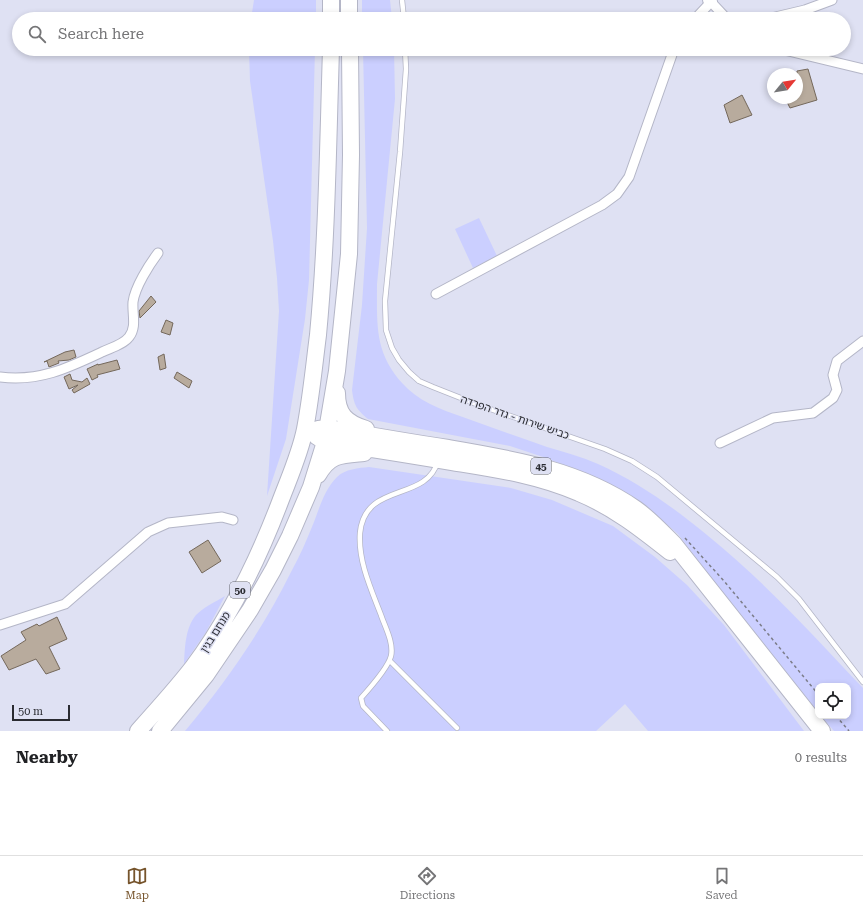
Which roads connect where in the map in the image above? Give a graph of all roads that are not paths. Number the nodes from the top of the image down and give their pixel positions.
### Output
1 (331, 0) edge
2 (349, 0) edge
3 (402, 0) edge
4 (832, 0) edge
5 (710, 1) edge
6 (331, 12) edge
7 (349, 12) edge
8 (403, 12) edge
9 (701, 12) edge
10 (720, 12) edge
11 (797, 12) edge
12 (331, 56) edge
13 (350, 56) edge
14 (405, 56) edge
15 (672, 56) edge
16 (809, 56) edge
17 (863, 69) edge
18 (158, 253) dead end
19 (436, 294) dead end
20 (863, 340) edge
21 (337, 371) junction
22 (0, 377) edge
23 (305, 430) junction
24 (327, 435) junction
25 (720, 443) dead end
26 (389, 445) junction
27 (438, 460) junction
28 (311, 487) junction
29 (234, 520) dead end
30 (711, 591) junction
31 (0, 625) edge
32 (390, 661) junction
33 (863, 682) edge
34 (457, 728) dead end
35 (138, 731) edge
36 (160, 731) edge
37 (387, 731) edge
38 (822, 731) edge

1 - 6 highway
2 - 7 highway
3 - 8 lane
4 - 11 street
5 - 9 street
5 - 10 street
12 - 23 highway, מנחם בגין
13 - 21 highway
14 - 33 lane, כביש שירות - גדר הפרדה
15 - 19 street
16 - 17 street
18 - 22 street
20 - 25 street
21 - 24 highway, מנחם בגין
21 - 26 highway
23 - 24 highway, 45
23 - 35 highway, מנחם בגין / 50
24 - 26 highway, 45
24 - 28 highway, מנחם בגין / 50
26 - 27 highway, 45
26 - 28 highway
26 - 30 highway, 45
27 - 30 highway, 45
27 - 32 lane
28 - 36 highway, מנחם בגין / 50
29 - 31 street
30 - 38 highway, 45
32 - 34 lane
32 - 37 lane

